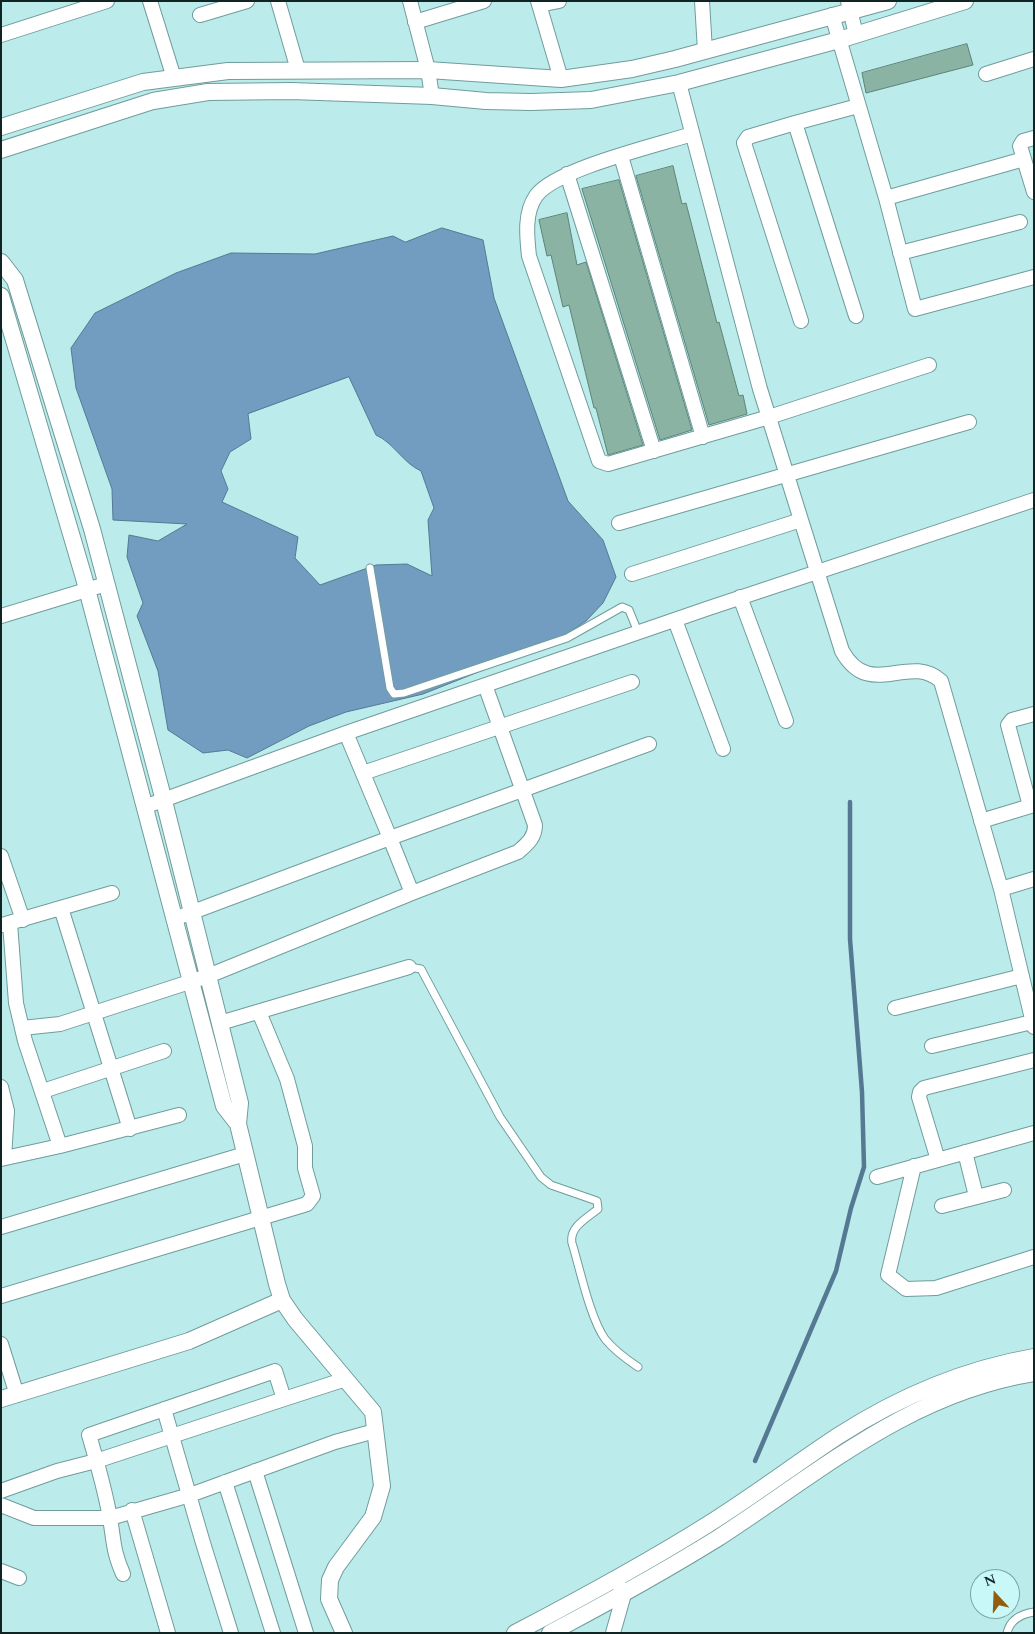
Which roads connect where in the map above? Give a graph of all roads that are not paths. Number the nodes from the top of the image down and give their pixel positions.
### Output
1 (107, 1) edge
2 (150, 1) edge
3 (248, 1) edge
4 (278, 1) edge
5 (410, 1) edge
6 (484, 1) edge
7 (559, 1) edge
8 (702, 1) edge
9 (888, 1) edge
10 (965, 1) edge
11 (539, 3) edge
12 (870, 4) edge
13 (849, 6) edge
14 (200, 16) dead end
15 (832, 16) junction
16 (415, 22) junction
17 (877, 28) junction
18 (1, 35) edge
19 (856, 35) junction
20 (839, 40) junction
21 (705, 51) junction
22 (1034, 59) edge
23 (298, 70) junction
24 (428, 70) junction
25 (986, 74) dead end
26 (174, 78) junction
27 (561, 79) junction
28 (679, 84) junction
29 (432, 96) junction
30 (858, 106) junction
31 (795, 124) junction
32 (1, 127) edge
33 (692, 134) junction
34 (1034, 138) edge
35 (1, 150) edge
36 (621, 156) junction
37 (1024, 159) junction
38 (567, 174) junction
39 (1034, 192) edge
40 (886, 198) junction
41 (1020, 222) dead end
42 (900, 253) junction
43 (1, 262) edge
44 (1034, 277) edge
45 (1, 296) edge
46 (856, 316) dead end
47 (801, 321) dead end
48 (929, 365) dead end
49 (769, 417) junction
50 (969, 422) dead end
51 (703, 438) junction
52 (654, 451) junction
53 (787, 476) junction
54 (1034, 500) edge
55 (801, 520) junction
56 (619, 523) dead end
57 (370, 568) dead end
58 (816, 571) junction
59 (632, 574) dead end
60 (106, 584) junction
61 (88, 591) junction
62 (740, 597) junction
63 (1, 616) edge
64 (675, 620) junction
65 (638, 632) junction
66 (632, 682) dead end
67 (485, 685) junction
68 (1034, 714) edge
69 (786, 721) dead end
70 (498, 728) junction
71 (346, 733) junction
72 (650, 744) dead end
73 (723, 749) dead end
74 (363, 774) junction
75 (522, 789) junction
76 (164, 801) junction
77 (1032, 805) edge
78 (144, 807) junction
79 (980, 821) junction
80 (390, 838) junction
81 (1, 856) edge
82 (1034, 879) edge
83 (1001, 888) junction
84 (112, 892) dead end
85 (412, 893) junction
86 (61, 908) junction
87 (193, 913) junction
88 (174, 919) junction
89 (11, 922) edge
90 (409, 968) joint
91 (208, 976) junction
92 (1022, 976) junction
93 (190, 980) junction
94 (895, 1008) dead end
95 (93, 1012) junction
96 (259, 1012) junction
97 (220, 1023) junction
98 (1033, 1025) edge
99 (22, 1028) junction
100 (932, 1046) dead end
101 (164, 1051) dead end
102 (1034, 1060) edge
103 (111, 1068) junction
104 (1, 1087) edge
105 (44, 1091) junction
106 (179, 1115) dead end
107 (238, 1124) junction
108 (130, 1129) junction
109 (1034, 1133) edge
110 (60, 1146) junction
111 (964, 1152) junction
112 (245, 1154) junction
113 (3, 1158) edge
114 (938, 1160) junction
115 (914, 1166) junction
116 (877, 1177) dead end
117 (1004, 1190) dead end
118 (976, 1196) junction
119 (942, 1206) dead end
120 (261, 1217) junction
121 (1, 1227) edge
122 (1034, 1257) edge
123 (1, 1296) edge
124 (282, 1300) junction
125 (1, 1344) edge
126 (1034, 1357) edge
127 (638, 1366) dead end
128 (1034, 1374) edge
129 (346, 1379) junction
130 (9, 1397) edge
131 (284, 1399) junction
132 (164, 1409) junction
133 (375, 1431) junction
134 (172, 1435) junction
135 (96, 1461) junction
136 (255, 1471) junction
137 (225, 1482) junction
138 (1, 1491) edge
139 (190, 1494) junction
140 (1, 1505) edge
141 (132, 1510) junction
142 (110, 1518) junction
143 (1, 1571) edge
144 (123, 1574) dead end
145 (18, 1578) dead end
146 (616, 1580) junction
147 (624, 1594) junction
148 (1034, 1612) edge
149 (168, 1633) edge
150 (231, 1633) edge
151 (273, 1633) edge
152 (306, 1633) edge
153 (344, 1633) edge
154 (515, 1633) edge
155 (550, 1633) edge
156 (613, 1633) edge
157 (1007, 1633) edge

1 - 18 street
2 - 26 street
3 - 14 street
4 - 23 street
5 - 16 street
6 - 16 street
7 - 11 street
8 - 21 street
9 - 12 street
10 - 17 street
11 - 27 street
12 - 13 street
12 - 17 street
13 - 15 street
13 - 19 street
15 - 20 street
15 - 21 street
16 - 24 street
17 - 19 street
19 - 20 street
20 - 28 street
20 - 30 street
21 - 27 street
22 - 25 street
23 - 24 street
23 - 26 street
24 - 27 street
24 - 29 street
26 - 32 street
28 - 29 street
28 - 33 street
29 - 35 street
30 - 31 street
30 - 40 street
31 - 46 street
31 - 47 street
33 - 36 street
33 - 49 street
34 - 37 street
36 - 38 street
36 - 51 street
37 - 39 street
37 - 40 street
38 - 52 street
38 - 52 street
40 - 42 street
41 - 42 street
42 - 44 street
43 - 60 street
45 - 61 street
48 - 49 street
49 - 51 street
49 - 53 street
50 - 53 street
51 - 52 street
53 - 55 street
53 - 56 street
54 - 58 street
55 - 58 street
55 - 59 street
57 - 65 lane
58 - 62 street
58 - 79 street
60 - 61 street
60 - 76 street
61 - 63 street
61 - 78 street
62 - 64 street
62 - 69 street
64 - 65 street
64 - 73 street
65 - 67 street
66 - 70 street
67 - 70 street
67 - 71 street
68 - 77 street
70 - 74 street
70 - 75 street
71 - 74 street
71 - 76 street
72 - 75 street
74 - 80 street
75 - 80 street
75 - 85 street
76 - 78 street
76 - 87 street
77 - 79 street
78 - 88 street
79 - 83 street
80 - 85 street
80 - 87 street
81 - 89 street
82 - 83 street
83 - 92 street
84 - 86 street
85 - 91 street
86 - 89 street
86 - 95 street
87 - 88 street
87 - 91 street
88 - 93 street
89 - 99 street
90 - 96 street
90 - 127 lane
91 - 93 street
91 - 97 street
92 - 94 street
92 - 98 street
93 - 95 street
93 - 107 street
95 - 99 street
95 - 103 street
96 - 97 street
96 - 120 street
97 - 107 street
98 - 100 street
99 - 105 street
101 - 103 street
102 - 114 street
103 - 105 street
103 - 108 street
104 - 113 street
105 - 110 street
106 - 108 street
107 - 112 street
108 - 110 street
109 - 111 street
110 - 113 street
111 - 114 street
111 - 118 street
112 - 120 street
112 - 121 street
114 - 115 street
115 - 116 street
115 - 122 street
117 - 118 street
118 - 119 street
120 - 123 street
120 - 124 street
124 - 129 street
124 - 130 street
125 - 130 street
126 - 146 street
128 - 147 street
129 - 131 street
129 - 133 street
131 - 132 street
131 - 134 street
132 - 134 street
132 - 135 street
133 - 136 street
133 - 153 street
134 - 135 street
134 - 139 street
135 - 138 street
135 - 142 street
136 - 137 street
136 - 152 street
137 - 139 street
137 - 151 street
139 - 141 street
139 - 150 street
140 - 142 street
141 - 142 street
141 - 149 street
142 - 144 street
143 - 145 street
146 - 147 street
146 - 154 street
147 - 155 street
147 - 156 street
148 - 157 lane

